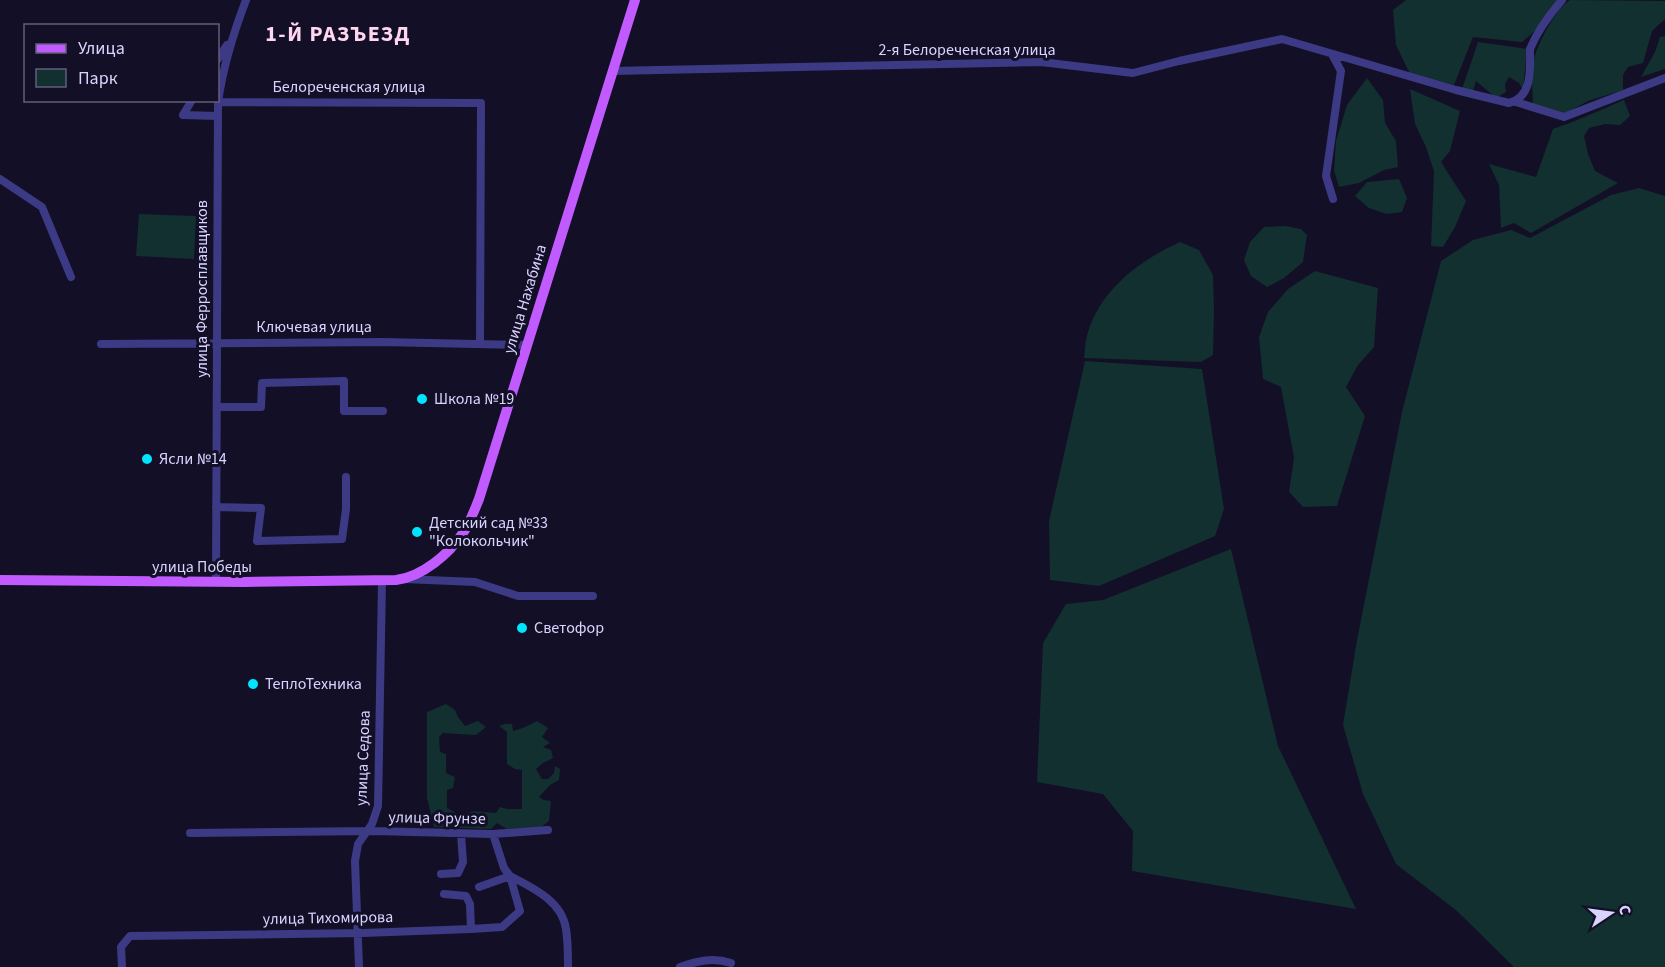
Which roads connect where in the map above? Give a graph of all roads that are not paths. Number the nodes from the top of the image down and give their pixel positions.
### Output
1 (246, 0) edge
2 (635, 0) edge
3 (1562, 0) edge
4 (232, 38) junction
5 (1334, 56) junction
6 (219, 58) edge
7 (612, 71) junction
8 (1665, 78) edge
9 (219, 94) edge
10 (191, 102) edge
11 (218, 102) joint
12 (1516, 102) junction
13 (218, 116) junction
14 (0, 179) edge
15 (1333, 200) dead end
16 (71, 277) dead end
17 (217, 342) junction
18 (100, 344) dead end
19 (480, 344) junction
20 (527, 345) junction
21 (217, 406) junction
22 (383, 411) dead end
23 (346, 477) dead end
24 (216, 507) junction
25 (403, 579) junction
26 (0, 580) edge
27 (382, 581) junction
28 (216, 582) junction
29 (593, 596) dead end
30 (548, 830) dead end
31 (366, 832) junction
32 (190, 833) dead end
33 (461, 834) junction
34 (493, 834) junction
35 (441, 874) dead end
36 (510, 876) junction
37 (479, 887) dead end
38 (444, 894) dead end
39 (520, 910) joint
40 (471, 929) junction
41 (358, 933) junction
42 (731, 963) dead end
43 (122, 967) edge
44 (360, 967) edge
45 (568, 967) edge
46 (680, 967) edge

1 - 4 street, улица Ферросплавщиков
2 - 7 main road, улица Нахабина
3 - 12 street
4 - 6 street
4 - 9 street, улица Ферросплавщиков
5 - 7 street, 2-я Белореченская улица
5 - 12 street, 2-я Белореченская улица
5 - 15 street
7 - 20 main road, улица Нахабина
8 - 12 street, 2-я Белореченская улица
10 - 13 street
11 - 13 street, улица Ферросплавщиков
11 - 19 street, Белореченская улица
13 - 17 street, улица Ферросплавщиков
14 - 16 street
17 - 18 street, Ключевая улица
17 - 19 street, Ключевая улица
17 - 21 street, улица Ферросплавщиков
19 - 20 street, Ключевая улица
20 - 25 main road, улица Нахабина
21 - 22 street
21 - 24 street, улица Ферросплавщиков
23 - 24 street
24 - 28 street, улица Ферросплавщиков
25 - 27 main road, улица Победы
25 - 29 street
26 - 28 main road, улица Победы
27 - 28 main road, улица Победы
27 - 31 street, улица Седова
30 - 34 street
31 - 32 street, улица Фрунзе
31 - 33 street, улица Фрунзе
31 - 41 street, улица Седова
33 - 34 street, улица Фрунзе
33 - 35 street
34 - 36 street, улица Фрунзе
36 - 37 street
36 - 39 street, улица Фрунзе
36 - 45 street
38 - 40 street
39 - 40 street, улица Тихомирова
40 - 41 street, улица Тихомирова
41 - 43 street, улица Тихомирова
41 - 44 street, улица Седова
42 - 46 street

